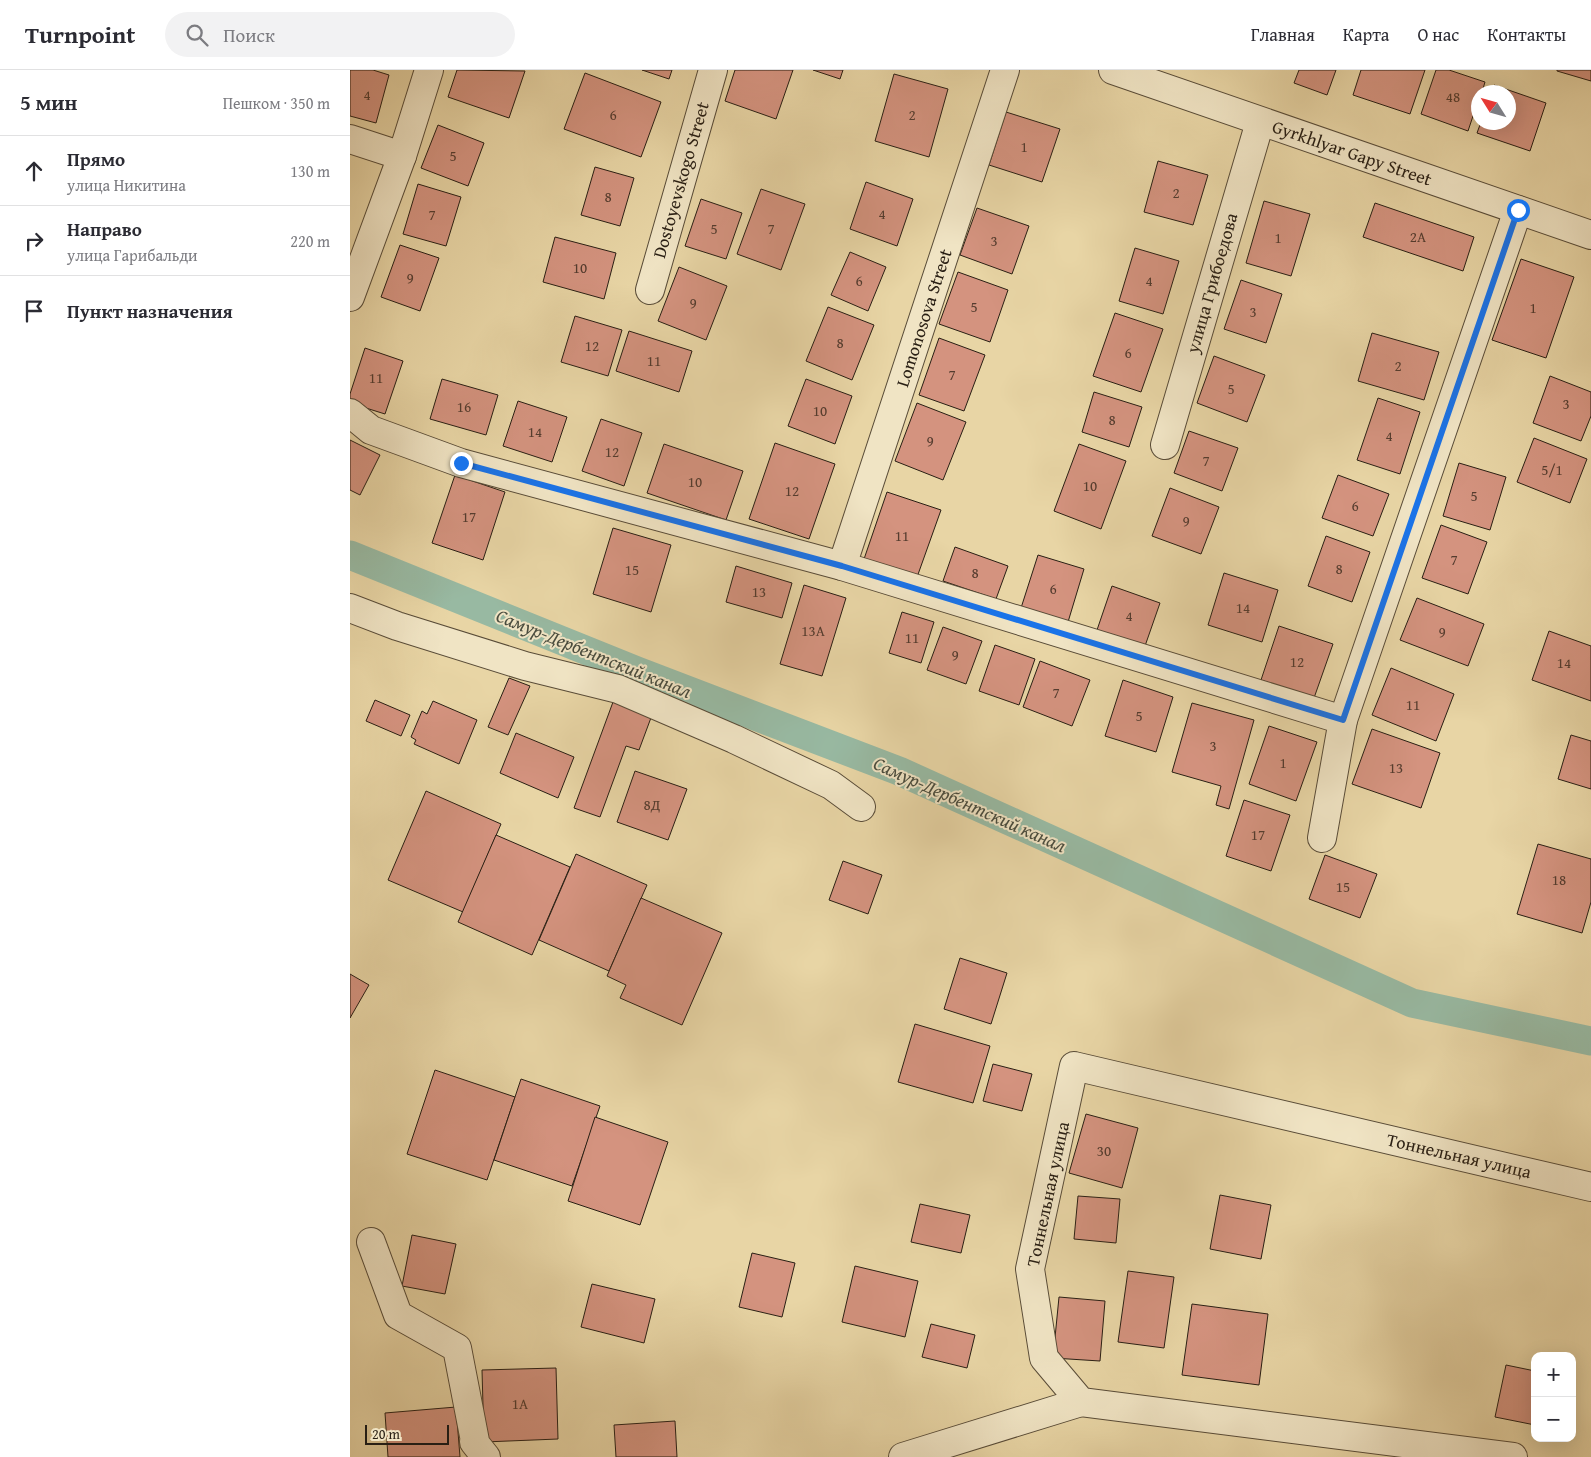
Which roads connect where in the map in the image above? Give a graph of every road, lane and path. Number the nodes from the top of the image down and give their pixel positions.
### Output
1 (429, 70) edge
2 (713, 70) edge
3 (1005, 70) edge
4 (1113, 70) edge
5 (1260, 122) junction
6 (350, 139) edge
7 (402, 156) junction
8 (1518, 210) junction
9 (1591, 235) edge
10 (650, 290) dead end
11 (350, 297) edge
12 (350, 413) edge
13 (1164, 445) dead end
14 (842, 566) junction
15 (350, 608) edge
16 (1343, 720) junction
17 (861, 807) dead end
18 (1322, 838) dead end
19 (1591, 1187) edge
20 (371, 1242) dead end
21 (1080, 1402) junction
22 (486, 1457) edge
23 (903, 1457) edge
24 (1513, 1457) edge

1 - 7 street
2 - 10 street, Dostoyevskogo Street
3 - 14 street, Lomonosova Street
4 - 5 street, Gyrkhlyar Gapy Street
5 - 8 street, Gyrkhlyar Gapy Street
5 - 13 street, улица Грибоедова
6 - 7 street
7 - 11 street
8 - 9 street, Gyrkhlyar Gapy Street
8 - 16 street
12 - 14 street
14 - 16 street
15 - 17 street
16 - 18 street
19 - 21 street, Тоннельная улица
20 - 22 street
21 - 23 street
21 - 24 street

